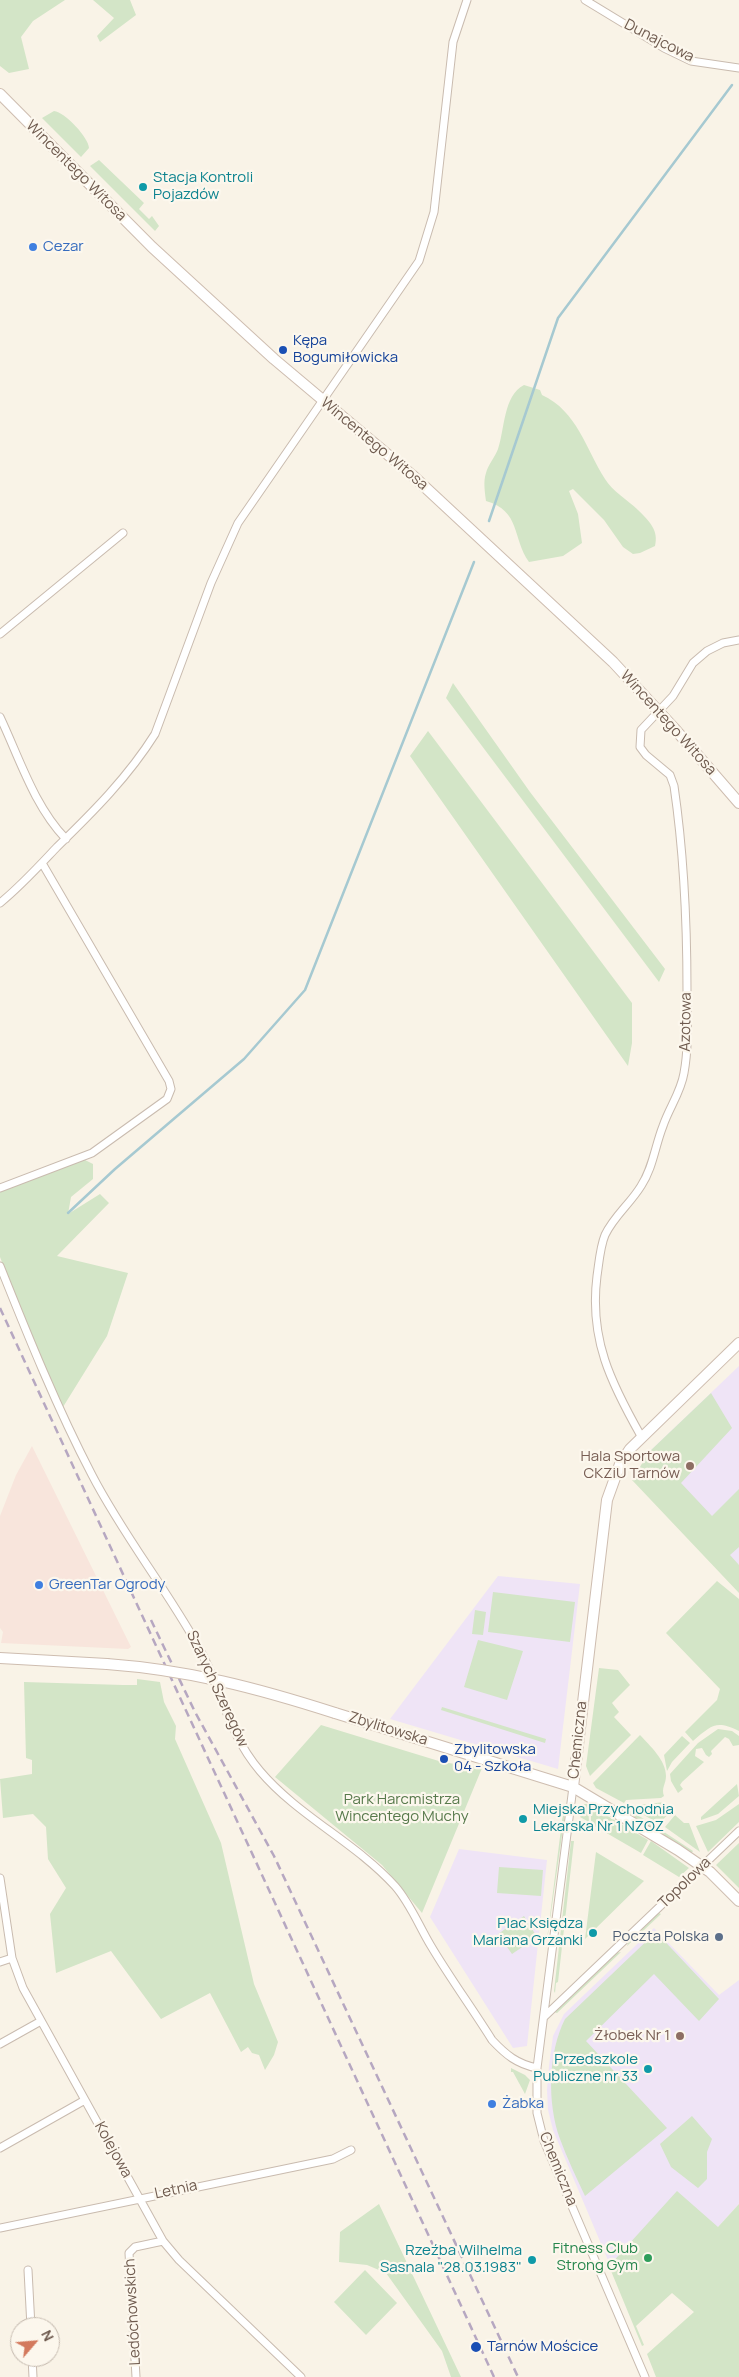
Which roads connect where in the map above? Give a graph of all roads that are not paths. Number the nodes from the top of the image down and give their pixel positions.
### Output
1 (467, 0) edge
2 (585, 0) edge
3 (739, 68) edge
4 (0, 94) edge
5 (323, 401) junction
6 (124, 533) dead end
7 (0, 634) edge
8 (739, 640) edge
9 (659, 710) junction
10 (0, 717) edge
11 (739, 803) edge
12 (66, 839) junction
13 (42, 863) junction
14 (0, 904) edge
15 (0, 1188) edge
16 (0, 1266) edge
17 (739, 1343) edge
18 (642, 1436) junction
19 (0, 1658) edge
20 (573, 1787) junction
21 (739, 1831) edge
22 (702, 1867) junction
23 (0, 1878) edge
24 (739, 1901) edge
25 (12, 1958) junction
26 (0, 1962) edge
27 (543, 2017) junction
28 (41, 2021) junction
29 (0, 2044) edge
30 (537, 2068) junction
31 (85, 2100) junction
32 (0, 2148) edge
33 (351, 2150) dead end
34 (139, 2198) junction
35 (0, 2228) edge
36 (163, 2241) junction
37 (28, 2270) dead end
38 (30, 2317) edge
39 (136, 2377) edge
40 (301, 2377) edge
41 (645, 2377) edge

1 - 5 street
2 - 3 street, Dunajcowa
4 - 5 street, Wincentego Witosa
5 - 9 street, Wincentego Witosa
5 - 12 street
6 - 7 street
8 - 9 street, Azotowa
9 - 11 street, Wincentego Witosa
9 - 18 street, Azotowa
10 - 12 street
12 - 13 street
13 - 14 street
13 - 15 street
16 - 30 street, Szarych Szeregów
17 - 18 street, Chemiczna
18 - 20 street, Chemiczna
19 - 20 street, Zbylitowska, bridge
20 - 22 street, Zbylitowska
20 - 27 street, Chemiczna
21 - 22 street, Topolowa
22 - 24 street, Zbylitowska
22 - 27 street, Topolowa
23 - 25 street, Kolejowa
25 - 26 street
25 - 28 street, Kolejowa
27 - 30 street, Chemiczna
28 - 29 street
28 - 31 street, Kolejowa
30 - 41 street, Chemiczna
31 - 32 street
31 - 34 street, Kolejowa
33 - 34 street, Letnia
34 - 35 street, Letnia
34 - 36 street, Kolejowa
36 - 39 street, Ledóchowskich
36 - 40 street, Kolejowa
37 - 38 street

